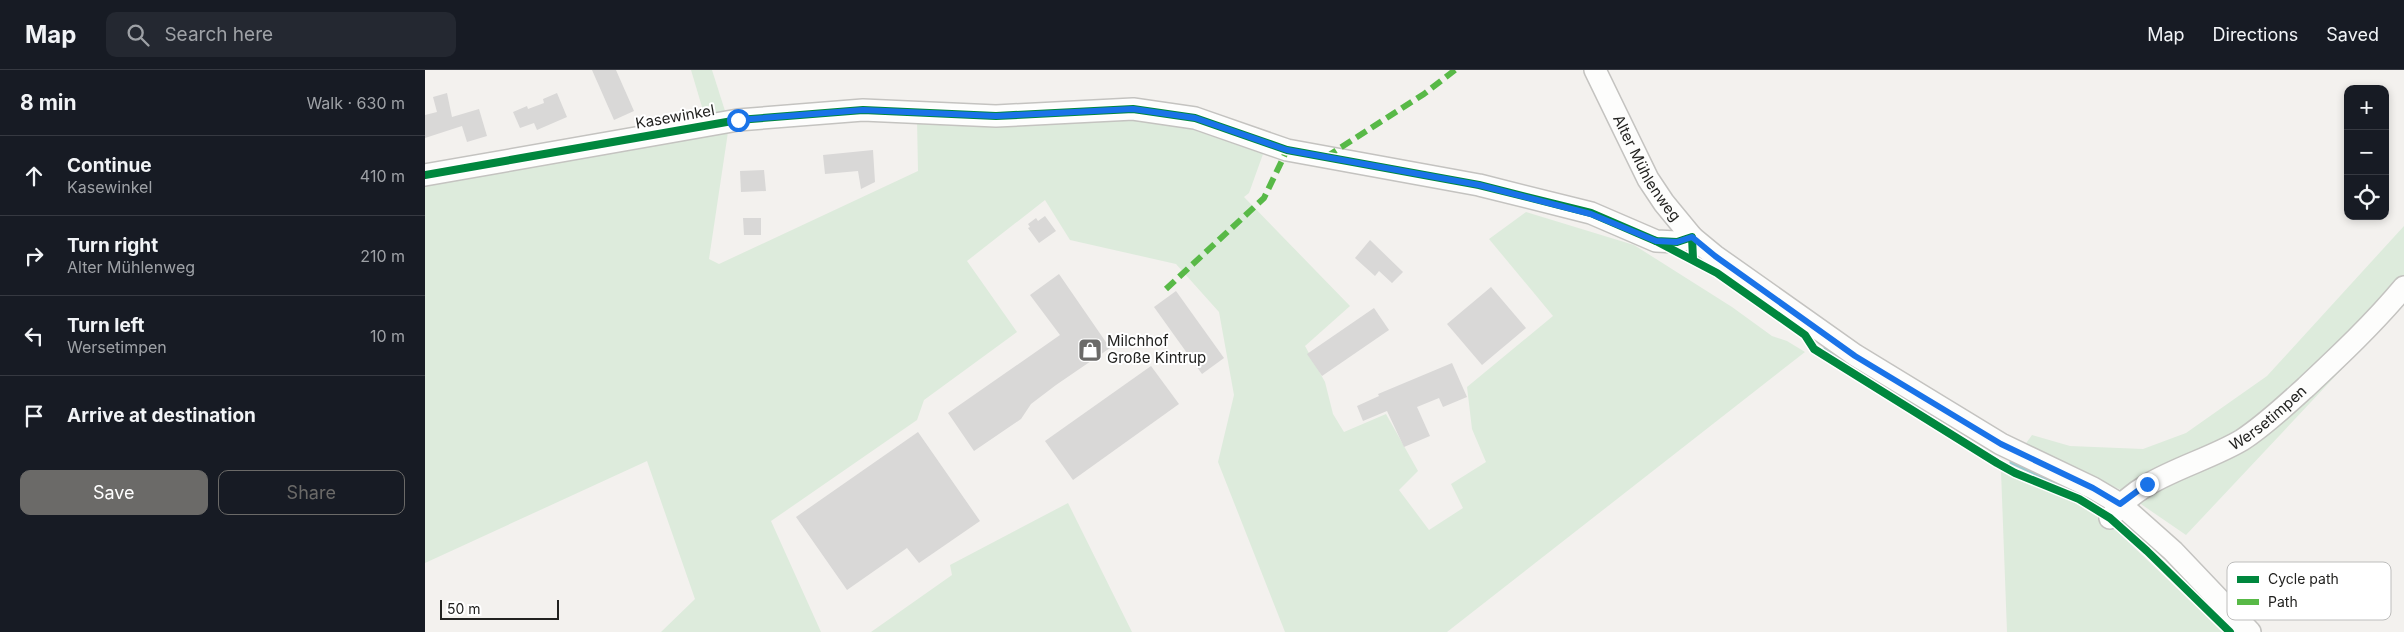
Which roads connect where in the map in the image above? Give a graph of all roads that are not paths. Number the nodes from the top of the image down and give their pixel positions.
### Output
1 (1595, 70) edge
2 (425, 175) edge
3 (1692, 237) junction
4 (2404, 287) edge
5 (2115, 511) junction
6 (2227, 608) edge
7 (2239, 620) edge
8 (2250, 632) edge

1 - 3 street, Alter Mühlenweg
2 - 3 street, Kasewinkel
3 - 5 street, Alter Mühlenweg
4 - 5 street, Wersetimpen
5 - 6 street, Alter Mühlenweg
7 - 8 street, Alter Mühlenweg

